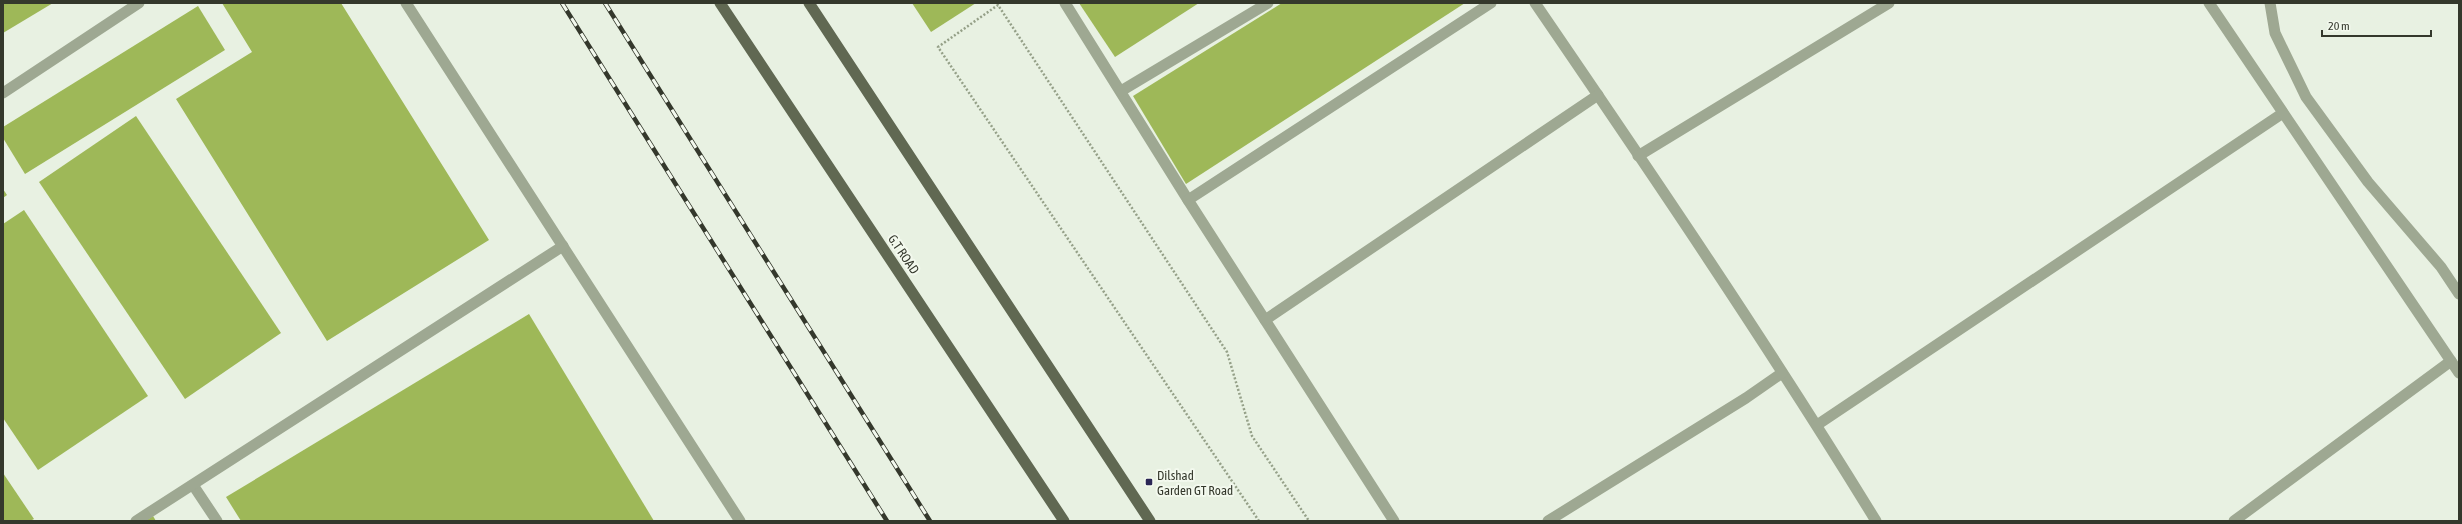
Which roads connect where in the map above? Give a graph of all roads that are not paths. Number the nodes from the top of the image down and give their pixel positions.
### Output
1 (139, 3) edge
2 (406, 3) edge
3 (720, 3) edge
4 (809, 3) edge
5 (1065, 3) edge
6 (1268, 3) edge
7 (1491, 3) edge
8 (1535, 3) edge
9 (1889, 3) edge
10 (2209, 3) edge
11 (2270, 3) edge
12 (1121, 92) junction
13 (3, 93) edge
14 (1598, 94) junction
15 (2283, 113) junction
16 (1638, 156) junction
17 (1188, 200) junction
18 (562, 246) junction
19 (2459, 294) edge
20 (1265, 320) junction
21 (2451, 361) junction
22 (1782, 373) junction
23 (2459, 373) edge
24 (1817, 425) junction
25 (193, 485) junction
26 (136, 521) edge
27 (217, 521) edge
28 (740, 521) edge
29 (1064, 521) edge
30 (1150, 521) edge
31 (1394, 521) edge
32 (1548, 521) edge
33 (1876, 521) edge
34 (2234, 521) edge

1 - 13 street
2 - 18 street
3 - 29 highway, G.T ROAD
4 - 30 highway
5 - 12 street
6 - 12 street
7 - 17 street
8 - 14 street
9 - 16 street
10 - 15 street
11 - 19 street
12 - 17 street
14 - 16 street
14 - 20 street
15 - 21 street
15 - 24 street
16 - 22 street
17 - 20 street
18 - 25 street
18 - 28 street
20 - 31 street
21 - 23 street
21 - 34 street
22 - 24 street
22 - 32 street
24 - 33 street
25 - 26 street
25 - 27 street

